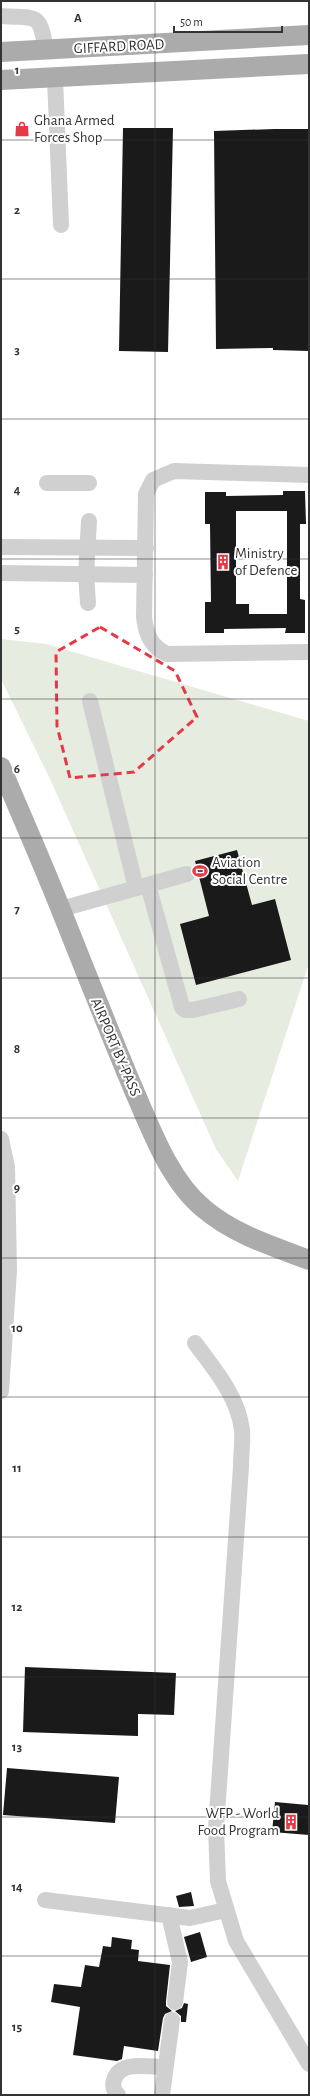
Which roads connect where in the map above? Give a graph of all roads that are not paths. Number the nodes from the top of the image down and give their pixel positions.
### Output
1 (1, 16) edge
2 (309, 35) edge
3 (46, 50) junction
4 (1, 52) edge
5 (309, 64) edge
6 (55, 78) junction
7 (1, 80) edge
8 (61, 225) dead end
9 (309, 475) edge
10 (89, 483) dead end
11 (48, 484) dead end
12 (88, 521) dead end
13 (7, 547) edge
14 (87, 547) junction
15 (146, 548) junction
16 (7, 573) edge
17 (86, 575) junction
18 (145, 575) junction
19 (88, 603) dead end
20 (309, 652) edge
21 (90, 701) dead end
22 (1, 767) edge
23 (187, 874) dead end
24 (142, 886) junction
25 (61, 909) junction
26 (239, 999) dead end
27 (1, 1139) edge
28 (309, 1260) edge
29 (195, 1343) dead end
30 (1, 1391) edge
31 (45, 1900) dead end
32 (226, 1910) junction
33 (169, 1915) junction
34 (175, 2002) dead end
35 (172, 2020) dead end
36 (309, 2064) edge
37 (165, 2068) junction
38 (118, 2095) edge
39 (162, 2095) edge

1 - 3 lane
2 - 3 main road, GIFFARD ROAD
3 - 4 main road, GIFFARD ROAD
5 - 6 main road, GIFFARD ROAD
6 - 7 main road, GIFFARD ROAD
6 - 8 lane
9 - 15 lane
10 - 11 lane
12 - 14 lane
13 - 14 lane
13 - 16 lane
14 - 15 lane
14 - 17 lane
15 - 18 lane
16 - 17 lane
17 - 18 lane
17 - 19 lane
18 - 20 lane
21 - 24 lane
22 - 25 main road, AIRPORT BY-PASS
23 - 24 lane
24 - 25 lane
24 - 26 lane
25 - 28 main road, AIRPORT BY-PASS
27 - 30 lane
29 - 32 lane
31 - 33 lane
32 - 33 lane
32 - 36 lane
33 - 34 lane
35 - 37 lane
37 - 38 lane
37 - 39 lane

